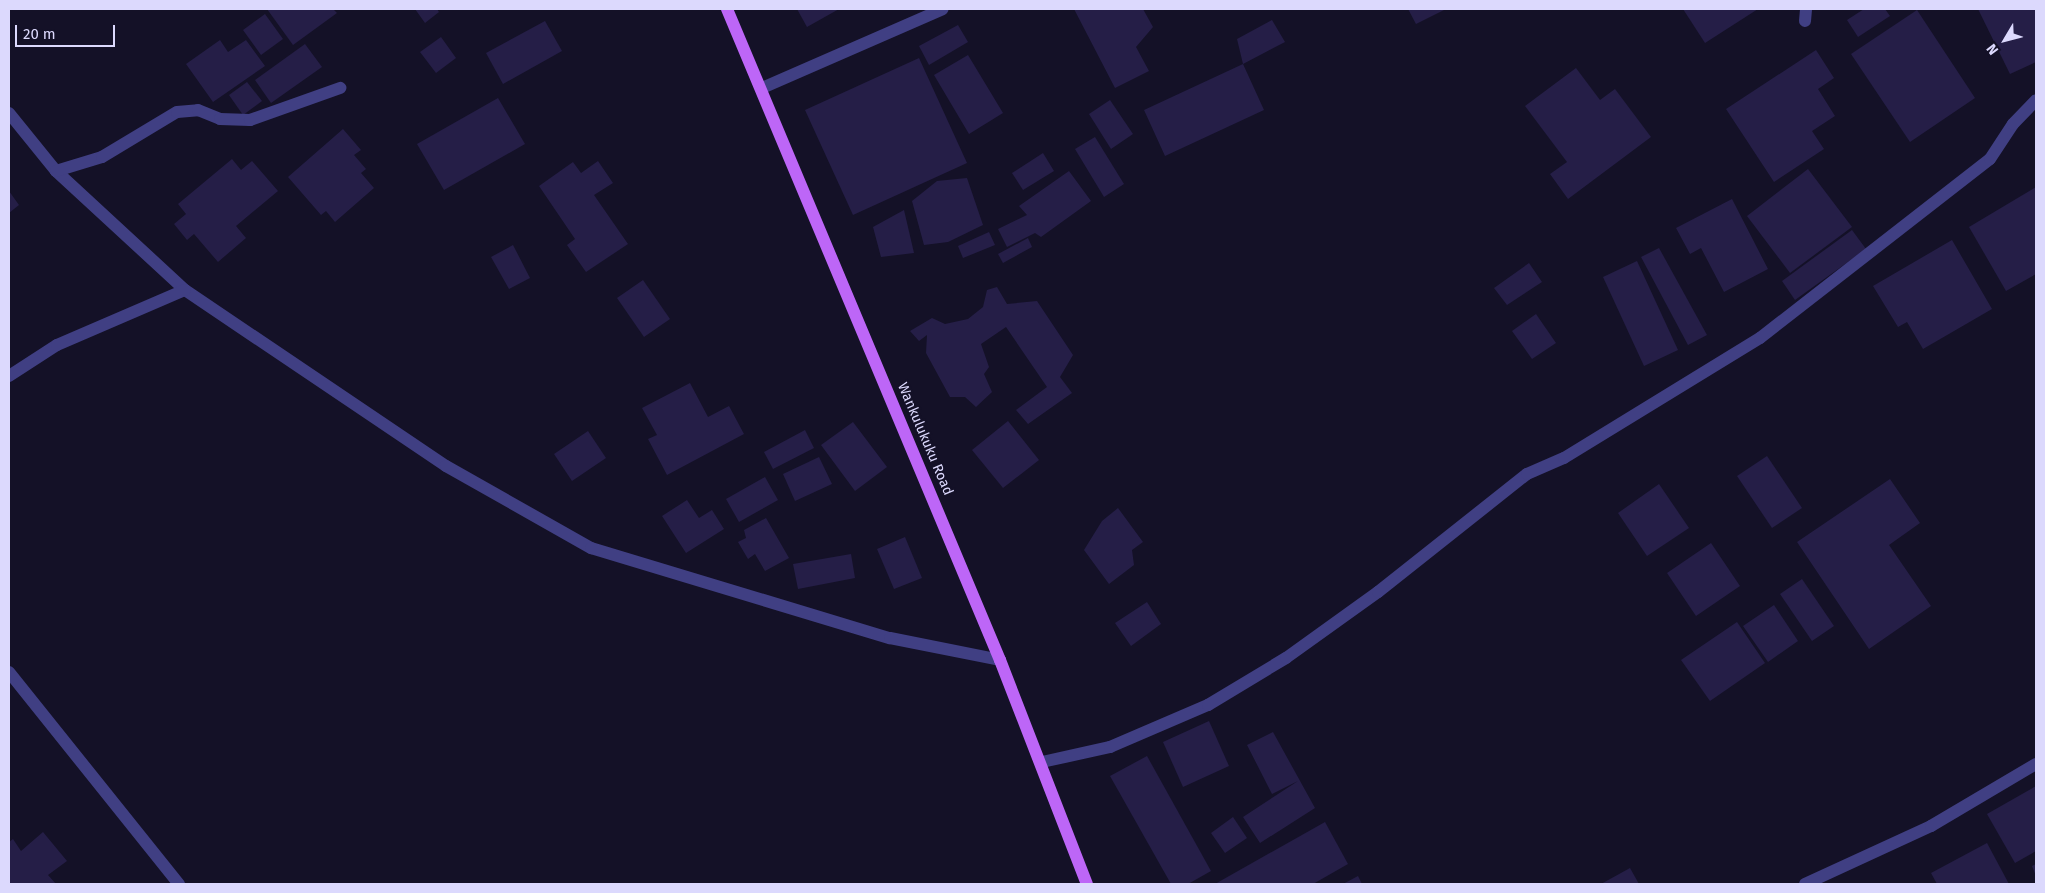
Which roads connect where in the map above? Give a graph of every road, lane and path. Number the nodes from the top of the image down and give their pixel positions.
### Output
1 (728, 9) edge
2 (943, 9) edge
3 (340, 88) dead end
4 (762, 88) junction
5 (2036, 100) edge
6 (9, 113) edge
7 (56, 171) junction
8 (185, 290) junction
9 (9, 376) edge
10 (1000, 660) junction
11 (9, 672) edge
12 (1042, 762) junction
13 (2036, 764) edge
14 (179, 884) edge
15 (1087, 884) edge
16 (1804, 884) edge

1 - 4 main road, Wankulukuku Road
2 - 4 street
3 - 7 street
4 - 10 main road, Wankulukuku Road
5 - 12 street
6 - 7 street
7 - 8 street
8 - 9 street
8 - 10 street
10 - 12 main road, Wankulukuku Road
11 - 14 street
12 - 15 main road, Wankulukuku Road
13 - 16 street

